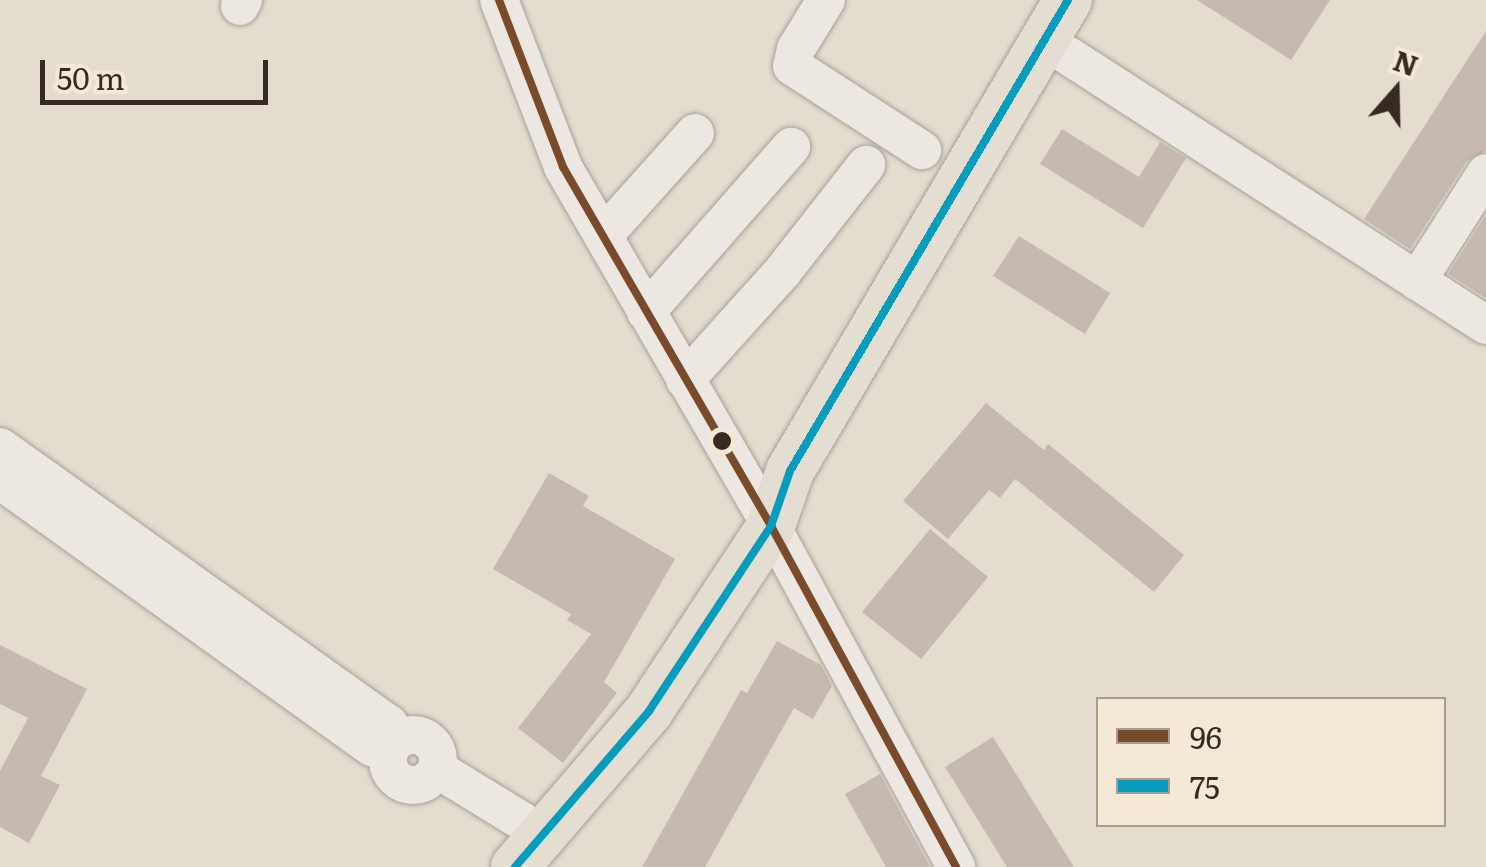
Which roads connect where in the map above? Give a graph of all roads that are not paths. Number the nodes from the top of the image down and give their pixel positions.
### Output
1 (499, 0) edge
2 (826, 0) edge
3 (1068, 0) edge
4 (1102, 0) edge
5 (1068, 55) junction
6 (695, 134) dead end
7 (791, 147) dead end
8 (922, 150) dead end
9 (866, 165) dead end
10 (1486, 173) edge
11 (603, 236) junction
12 (1417, 280) junction
13 (646, 312) junction
14 (1486, 325) edge
15 (685, 380) junction
16 (0, 447) edge
17 (0, 480) edge
18 (771, 526) junction
19 (393, 745) junction
20 (528, 852) edge
21 (956, 867) edge

1 - 11 street
2 - 8 street
3 - 18 main road
4 - 5 main road
5 - 12 street
5 - 18 main road
6 - 11 street
7 - 13 street
9 - 15 street
10 - 12 street
11 - 13 street
12 - 14 street
13 - 15 street
15 - 18 street
16 - 19 street
17 - 19 street
18 - 20 main road
18 - 21 street
19 - 20 street

